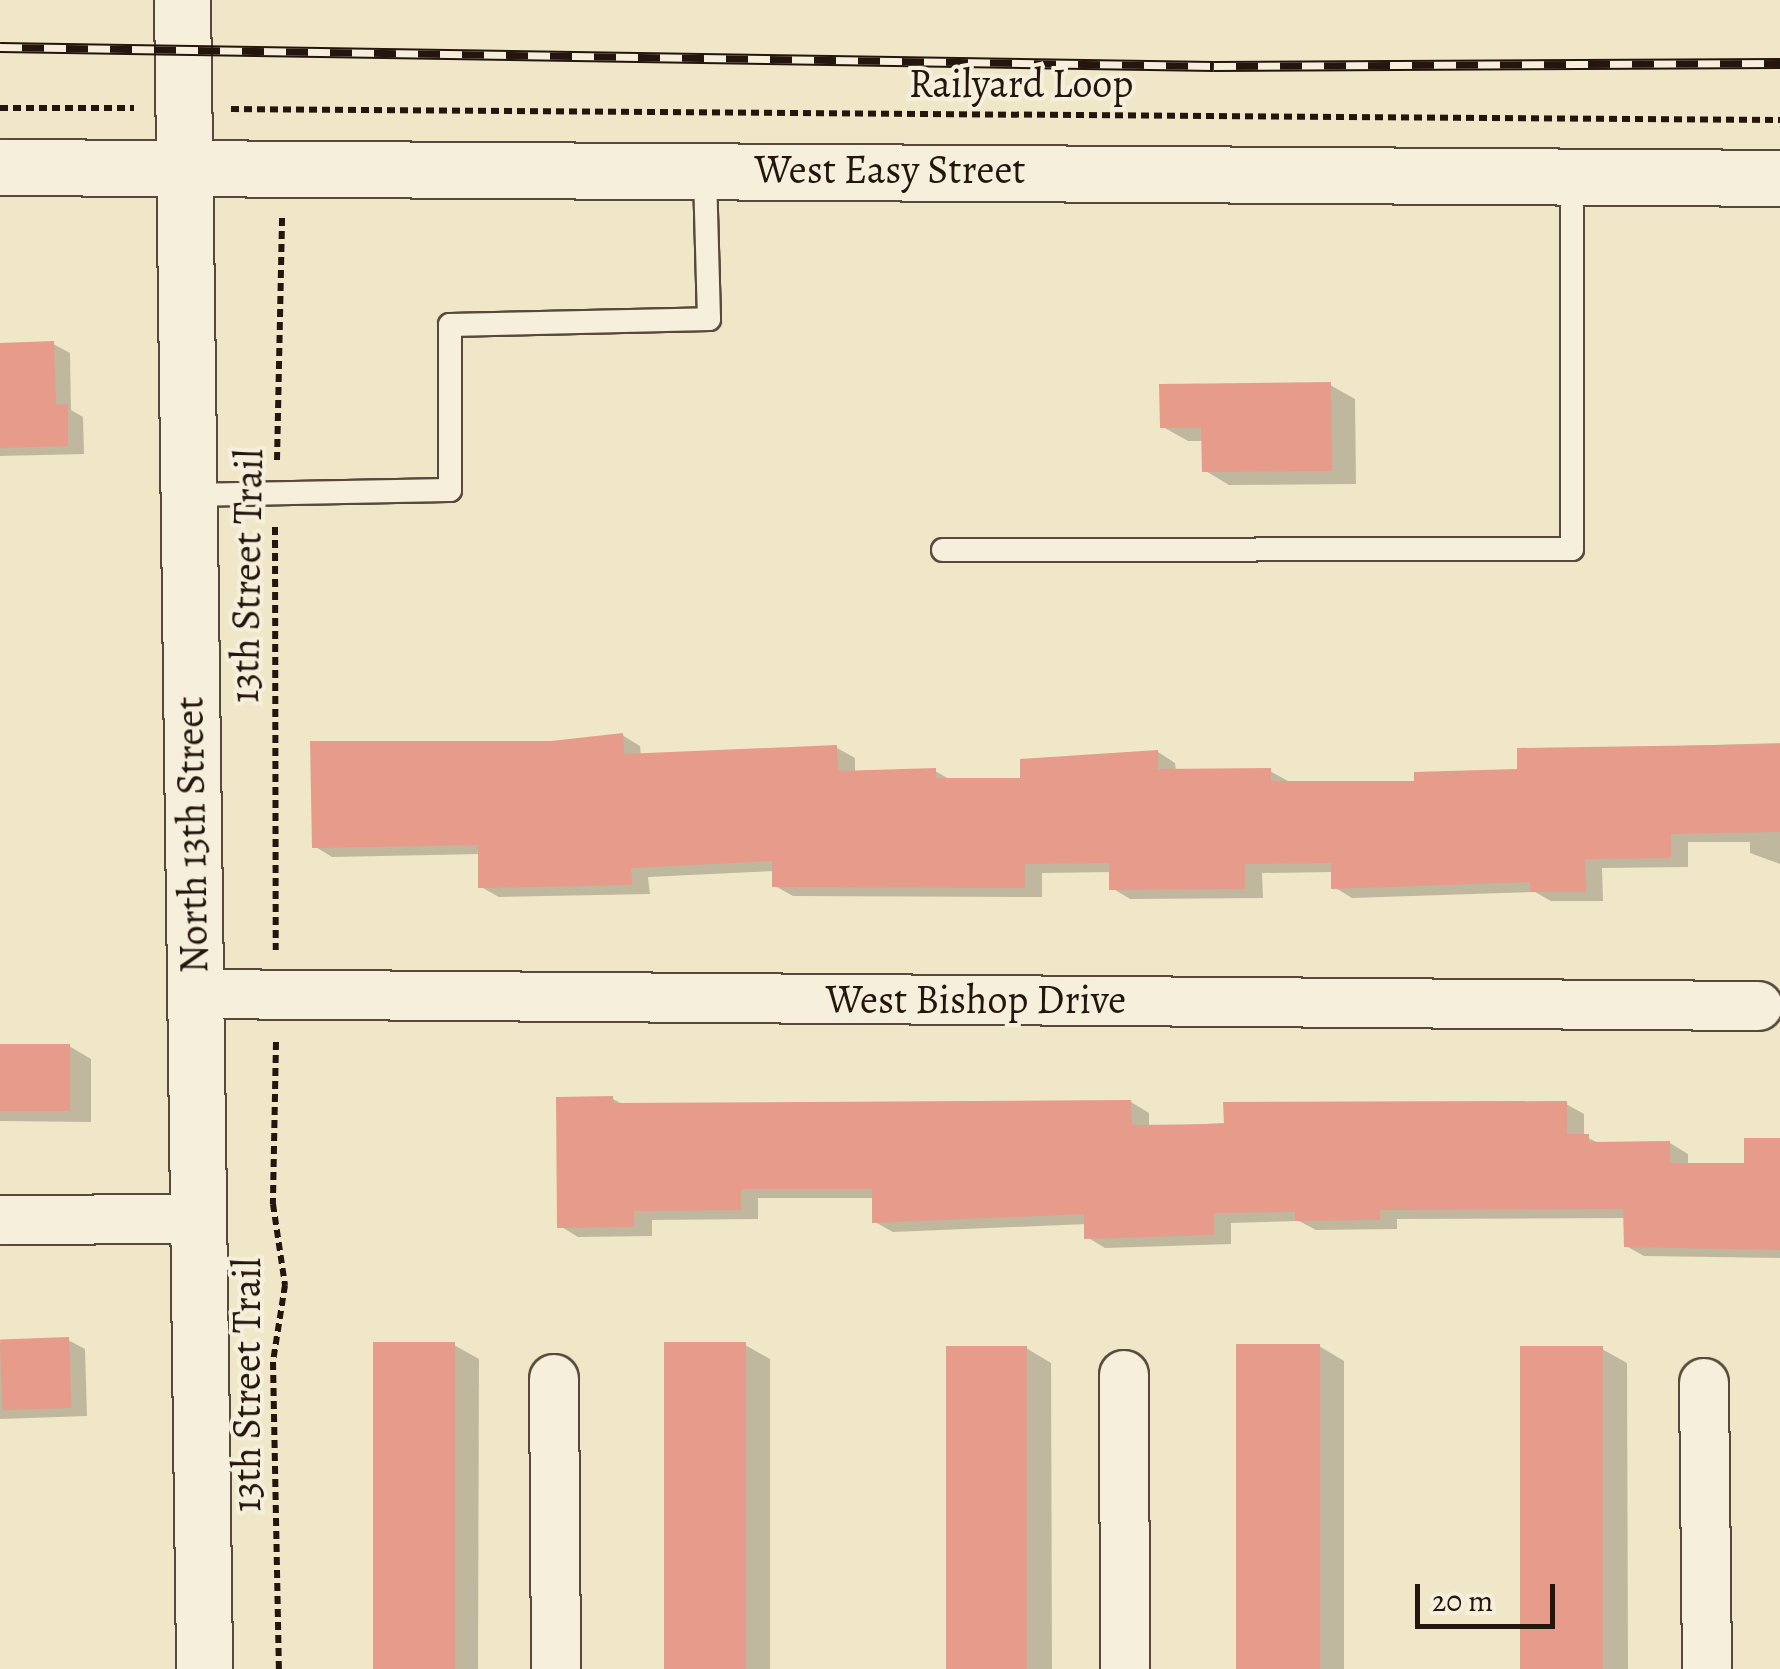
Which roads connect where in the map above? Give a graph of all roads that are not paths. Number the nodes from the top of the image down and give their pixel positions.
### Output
1 (182, 0) edge
2 (0, 166) edge
3 (183, 167) junction
4 (705, 168) junction
5 (1572, 175) junction
6 (1780, 178) edge
7 (188, 495) junction
8 (943, 550) dead end
9 (194, 994) junction
10 (1758, 1006) dead end
11 (195, 1219) junction
12 (0, 1220) edge
13 (1124, 1375) dead end
14 (554, 1379) dead end
15 (1704, 1383) dead end
16 (204, 1669) edge
17 (556, 1669) edge
18 (1126, 1669) edge
19 (1706, 1669) edge

1 - 3 street, North 13th Street
2 - 3 street, West Easy Street
3 - 4 street, West Easy Street
3 - 7 street, North 13th Street
4 - 5 street, West Easy Street
4 - 7 lane
5 - 6 street, West Easy Street
5 - 8 lane
7 - 9 street, North 13th Street
9 - 10 street, West Bishop Drive
9 - 11 street, North 13th Street
11 - 12 street
11 - 16 street, North 13th Street
13 - 18 street
14 - 17 street
15 - 19 street

